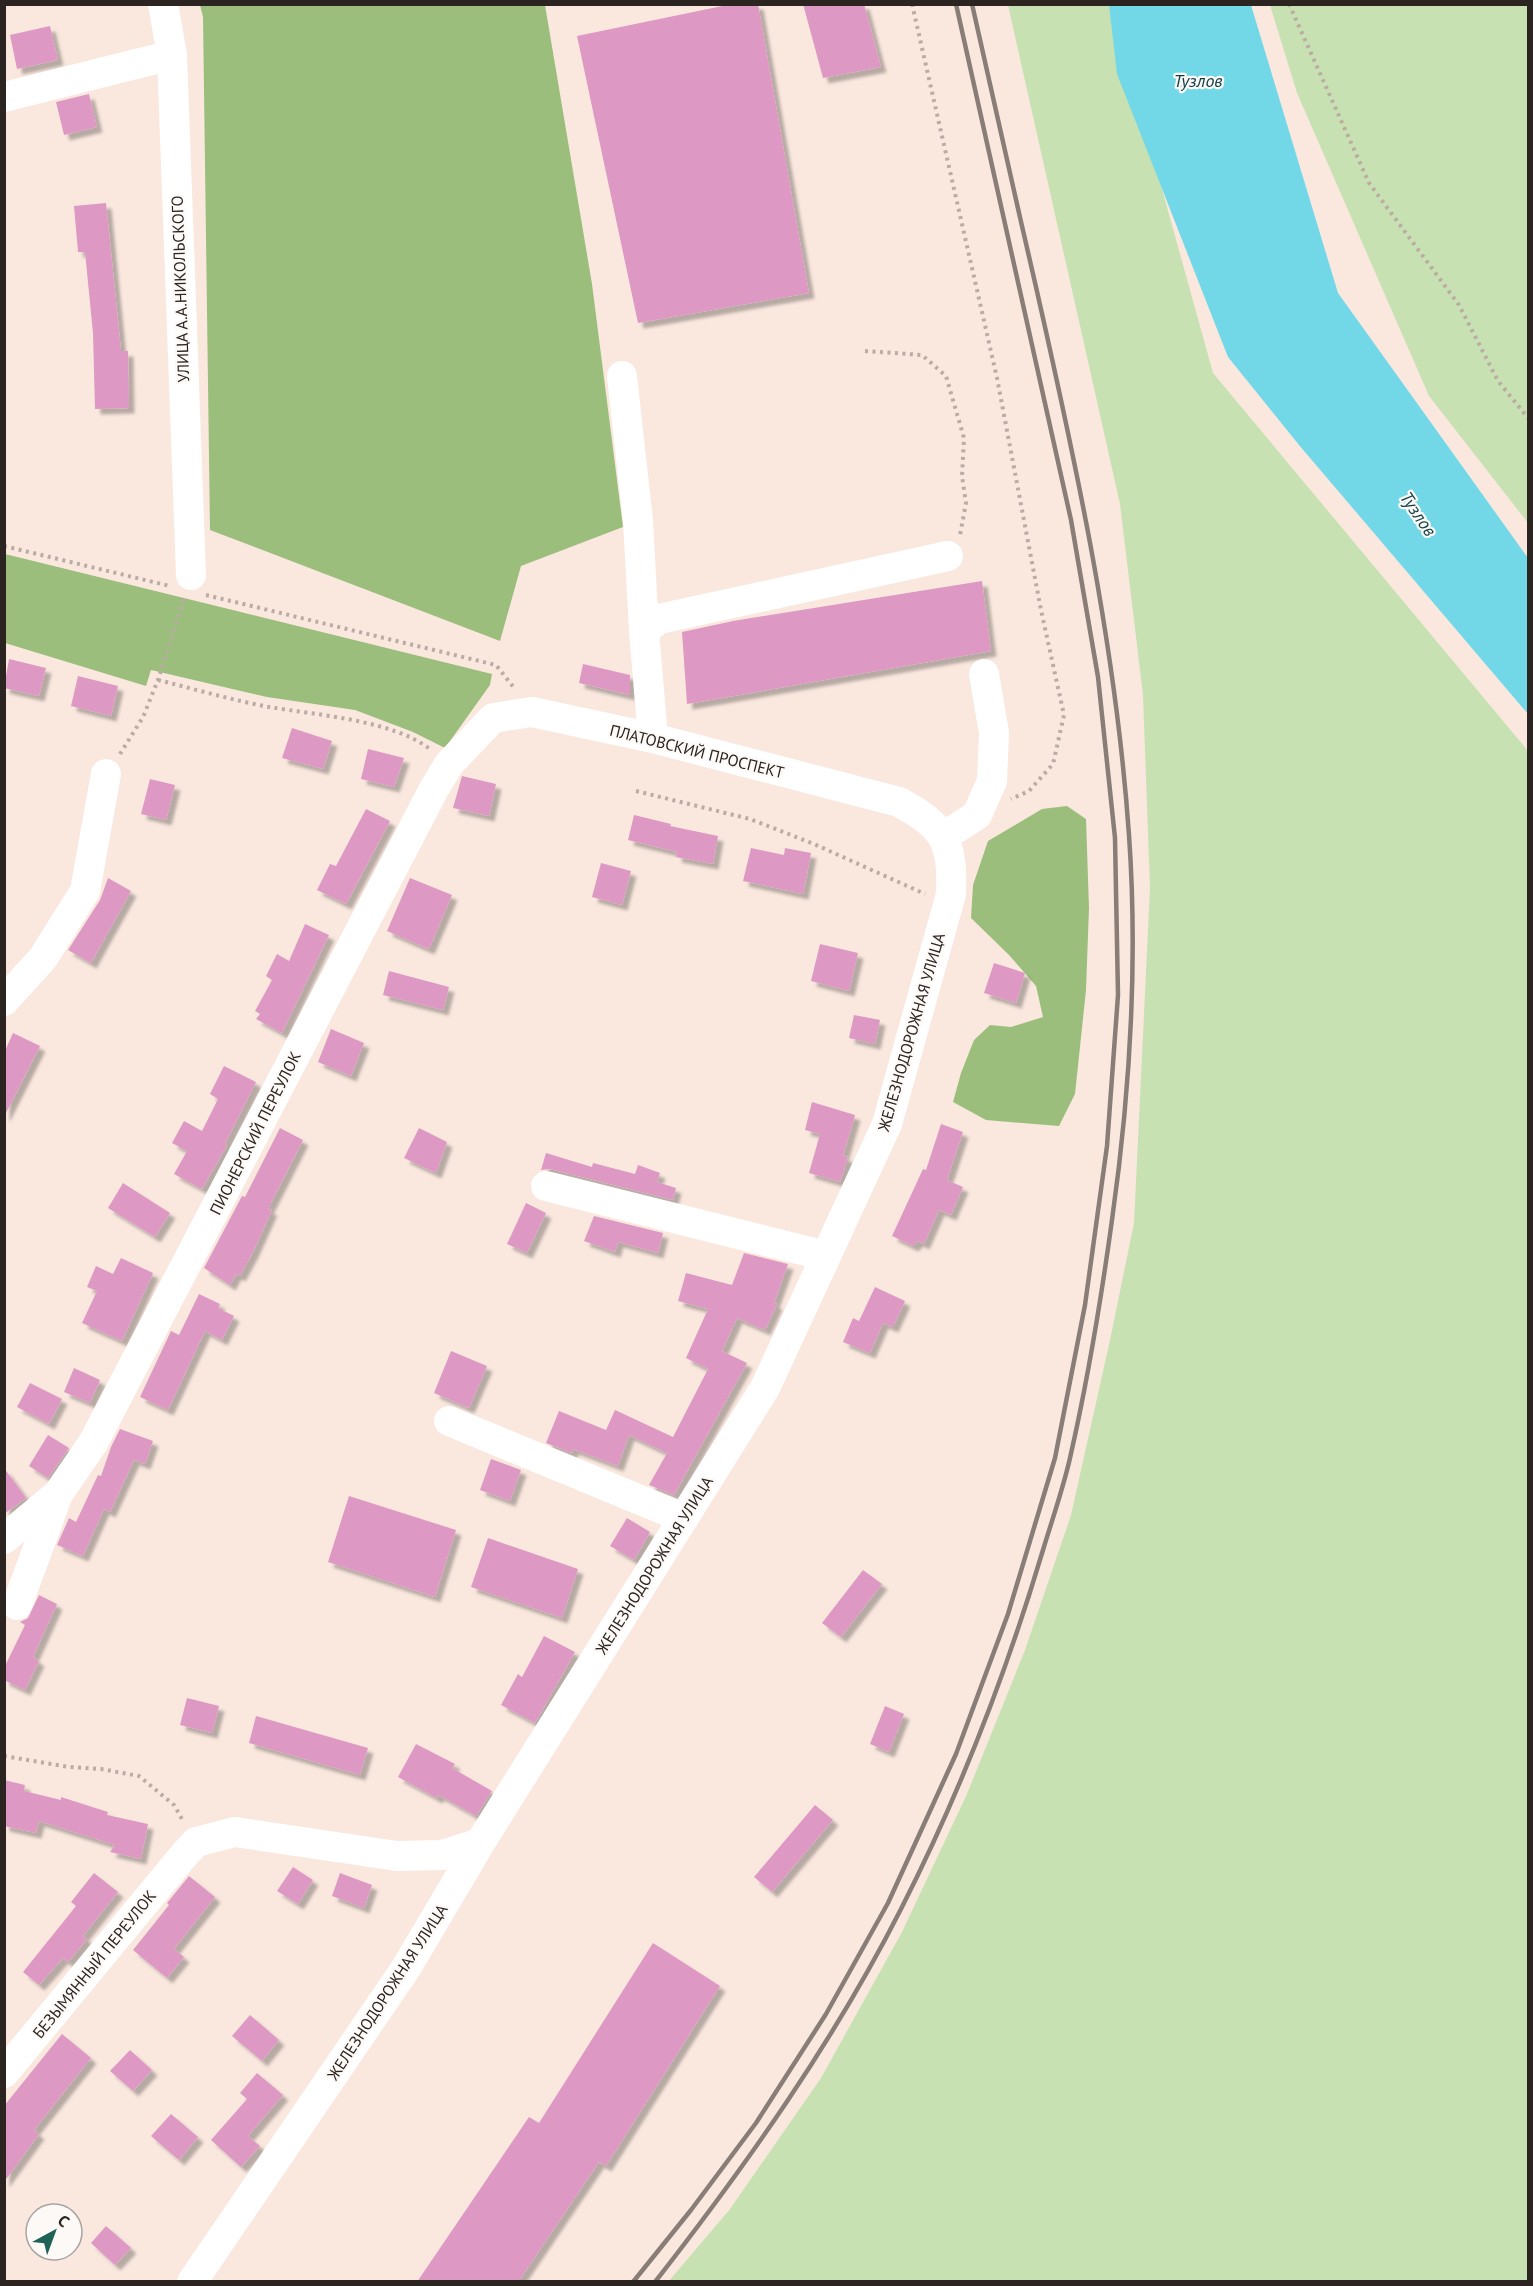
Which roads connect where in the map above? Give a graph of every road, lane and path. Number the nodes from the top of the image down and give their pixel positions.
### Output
1 (163, 4) edge
2 (912, 4) edge
3 (1289, 4) edge
4 (172, 55) junction
5 (4, 97) edge
6 (865, 351) dead end
7 (622, 376) dead end
8 (1528, 418) edge
9 (4, 546) edge
10 (948, 556) joint
11 (179, 580) junction
12 (212, 596) dead end
13 (645, 631) junction
14 (496, 665) dead end
15 (984, 674) dead end
16 (158, 680) junction
17 (493, 718) joint
18 (653, 738) junction
19 (449, 764) junction
20 (106, 774) joint
21 (636, 790) dead end
22 (899, 802) joint
23 (977, 814) junction
24 (943, 837) junction
25 (947, 905) junction
26 (4, 1001) edge
27 (546, 1186) dead end
28 (826, 1256) junction
29 (449, 1421) dead end
30 (58, 1494) junction
31 (684, 1518) junction
32 (4, 1539) edge
33 (17, 1605) dead end
34 (4, 1756) edge
35 (480, 1843) junction
36 (187, 1851) junction
37 (4, 2073) edge
38 (192, 2282) edge

1 - 4 street, УЛИЦА А.А.НИКОЛЬСКОГО
2 - 23 path
3 - 8 path
4 - 5 street
4 - 11 street, УЛИЦА А.А.НИКОЛЬСКОГО
6 - 10 path
7 - 13 street
9 - 11 path
10 - 13 street
11 - 16 path
12 - 14 path
13 - 18 street
15 - 23 street
16 - 19 path
16 - 20 path
17 - 18 street, ПЛАТОВСКИЙ ПРОСПЕКТ
17 - 19 street, ПИОНЕРСКИЙ ПЕРЕУЛОК
18 - 22 street, ПЛАТОВСКИЙ ПРОСПЕКТ
19 - 30 street, ПИОНЕРСКИЙ ПЕРЕУЛОК
20 - 26 street
21 - 25 path
22 - 24 street, ЖЕЛЕЗНОДОРОЖНАЯ УЛИЦА
23 - 24 street
24 - 25 street, ЖЕЛЕЗНОДОРОЖНАЯ УЛИЦА
25 - 28 street, ЖЕЛЕЗНОДОРОЖНАЯ УЛИЦА
27 - 28 street
28 - 31 street, ЖЕЛЕЗНОДОРОЖНАЯ УЛИЦА
29 - 31 street
30 - 32 street, ПИОНЕРСКИЙ ПЕРЕУЛОК
30 - 33 street
31 - 35 street, ЖЕЛЕЗНОДОРОЖНАЯ УЛИЦА
34 - 36 path
35 - 36 street
35 - 38 street, ЖЕЛЕЗНОДОРОЖНАЯ УЛИЦА
36 - 37 street, БЕЗЫМЯННЫЙ ПЕРЕУЛОК

